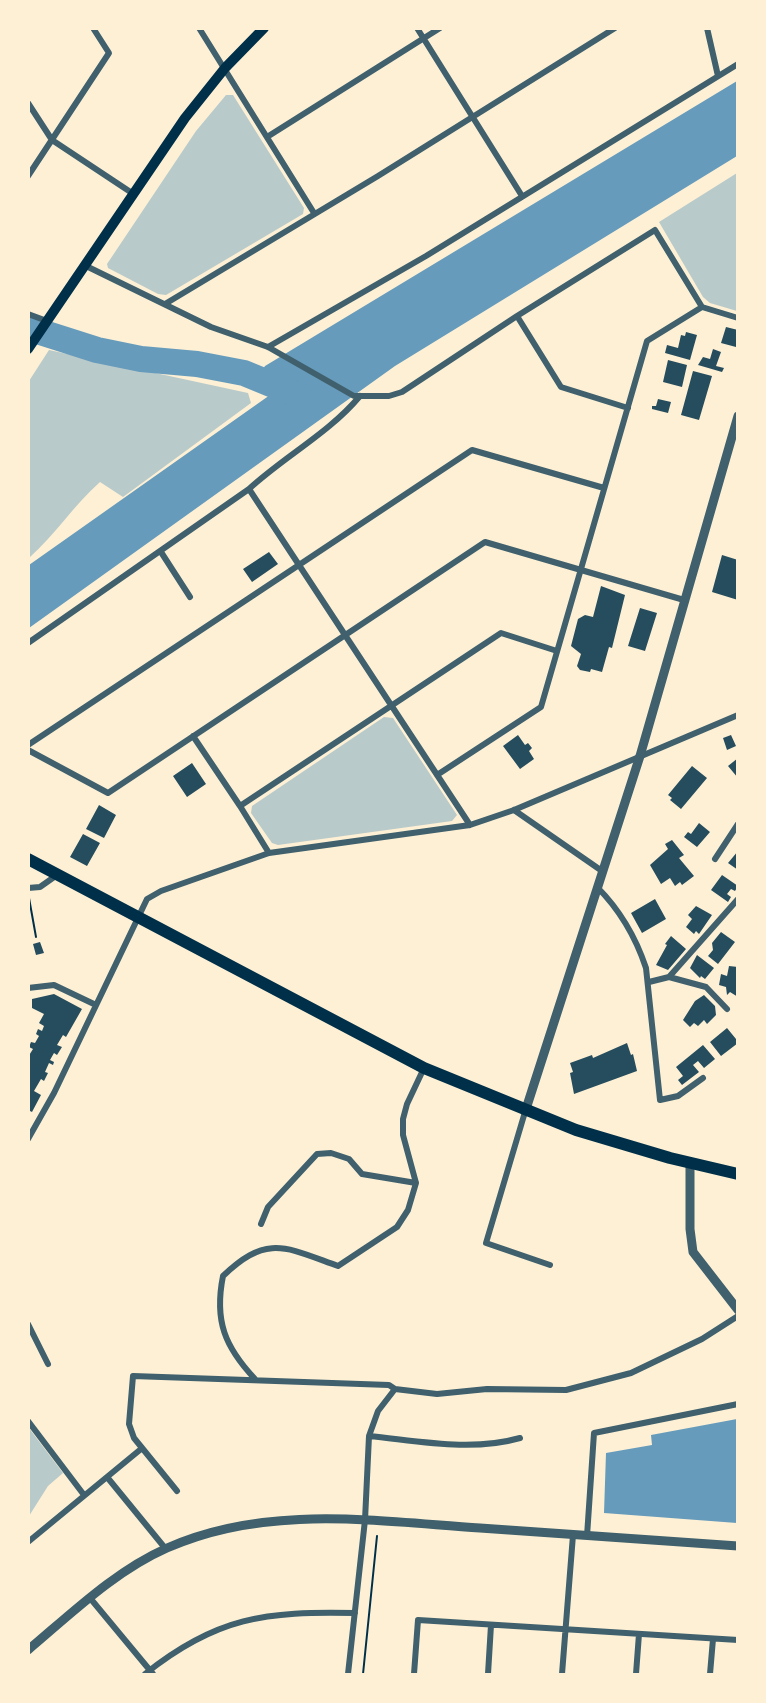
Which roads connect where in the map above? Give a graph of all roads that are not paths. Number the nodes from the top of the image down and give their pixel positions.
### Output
1 (93, 28) edge
2 (199, 28) edge
3 (264, 28) edge
4 (417, 28) edge
5 (440, 28) edge
6 (615, 28) edge
7 (707, 28) edge
8 (423, 39) junction
9 (738, 64) edge
10 (225, 68) junction
11 (718, 76) junction
12 (28, 103) edge
13 (472, 117) junction
14 (267, 136) junction
15 (52, 140) junction
16 (28, 176) edge
17 (132, 193) junction
18 (522, 196) junction
19 (314, 213) junction
20 (84, 265) junction
21 (165, 304) junction
22 (702, 307) junction
23 (28, 314) edge
24 (517, 316) junction
25 (738, 318) edge
26 (45, 325) junction
27 (268, 347) junction
28 (28, 349) edge
29 (357, 396) junction
30 (628, 408) junction
31 (738, 416) edge
32 (604, 488) junction
33 (249, 489) junction
34 (161, 552) junction
35 (299, 565) junction
36 (580, 569) junction
37 (190, 597) dead end
38 (684, 600) junction
39 (345, 635) junction
40 (28, 643) edge
41 (557, 651) junction
42 (391, 705) junction
43 (738, 715) edge
44 (193, 736) junction
45 (28, 745) edge
46 (28, 750) edge
47 (640, 756) junction
48 (437, 775) junction
49 (240, 806) junction
50 (514, 810) junction
51 (738, 824) edge
52 (470, 825) junction
53 (269, 853) junction
54 (28, 859) edge
55 (715, 859) dead end
56 (602, 871) junction
57 (57, 874) junction
58 (597, 887) junction
59 (28, 888) edge
60 (738, 899) edge
61 (138, 918) junction
62 (669, 977) junction
63 (649, 982) junction
64 (28, 988) edge
65 (96, 1005) junction
66 (728, 1009) dead end
67 (424, 1068) junction
68 (703, 1078) dead end
69 (525, 1112) junction
70 (28, 1139) edge
71 (690, 1164) junction
72 (738, 1174) edge
73 (416, 1183) junction
74 (261, 1224) dead end
75 (550, 1265) dead end
76 (738, 1310) edge
77 (738, 1316) edge
78 (28, 1324) edge
79 (48, 1364) dead end
80 (255, 1379) junction
81 (395, 1389) junction
82 (738, 1404) edge
83 (28, 1421) edge
84 (369, 1436) junction
85 (520, 1438) dead end
86 (141, 1449) junction
87 (107, 1477) junction
88 (177, 1491) dead end
89 (84, 1495) junction
90 (365, 1520) junction
91 (573, 1535) junction
92 (587, 1536) junction
93 (28, 1542) edge
94 (738, 1546) edge
95 (165, 1548) junction
96 (90, 1598) junction
97 (354, 1614) junction
98 (491, 1625) junction
99 (566, 1628) junction
100 (639, 1634) junction
101 (713, 1639) junction
102 (738, 1640) edge
103 (28, 1650) edge
104 (149, 1673) edge
105 (348, 1674) edge
106 (414, 1674) edge
107 (488, 1674) edge
108 (562, 1674) edge
109 (636, 1674) edge
110 (710, 1674) edge

1 - 15 street
2 - 10 street
3 - 10 main road
4 - 8 street
5 - 8 street
6 - 13 street
7 - 11 street
8 - 13 street
8 - 14 street
9 - 11 street
10 - 14 street
10 - 17 main road
11 - 18 street
12 - 15 street
13 - 18 street
13 - 19 street
14 - 19 street
15 - 16 street
15 - 17 street
17 - 20 main road
18 - 27 street
19 - 21 street
20 - 21 street
20 - 26 main road
21 - 27 street
22 - 24 street
22 - 25 street
22 - 30 street
23 - 26 street
24 - 29 street
24 - 30 street
26 - 28 main road
27 - 29 street
29 - 33 street
30 - 32 street
31 - 38 street
32 - 35 street
32 - 36 street
33 - 34 street
33 - 35 street
34 - 37 street
34 - 40 street
35 - 39 street
35 - 45 street
36 - 38 street
36 - 39 street
36 - 41 street
38 - 47 street
39 - 42 street
39 - 44 street
41 - 42 street
41 - 48 street
42 - 48 street
42 - 49 street
43 - 47 street
44 - 46 street
44 - 49 street
47 - 50 street
47 - 56 street
48 - 52 street
49 - 53 street
50 - 52 street
50 - 56 street
51 - 55 street
52 - 53 street
53 - 61 street
54 - 57 main road
56 - 58 street
57 - 59 street
57 - 61 main road
58 - 63 street
58 - 69 street
60 - 62 street
61 - 65 street
61 - 67 main road
62 - 63 street
62 - 66 street
63 - 68 street
64 - 65 street
65 - 70 street
67 - 69 main road
67 - 73 street
69 - 71 main road
69 - 75 street
71 - 72 main road
71 - 76 street
73 - 74 street
73 - 80 street
77 - 81 street
78 - 79 street
80 - 81 street
80 - 86 street
81 - 84 street
82 - 92 street
83 - 89 street
84 - 85 street
84 - 90 street
86 - 87 street
86 - 88 street
87 - 89 street
87 - 95 street
89 - 93 street
90 - 91 street
90 - 95 street
90 - 97 street
91 - 92 street
91 - 99 street
92 - 94 street
95 - 96 street
96 - 103 street
96 - 104 street
97 - 104 street
97 - 105 street
98 - 99 street
98 - 106 street
98 - 107 street
99 - 100 street
99 - 108 street
100 - 101 street
100 - 109 street
101 - 102 street
101 - 110 street

